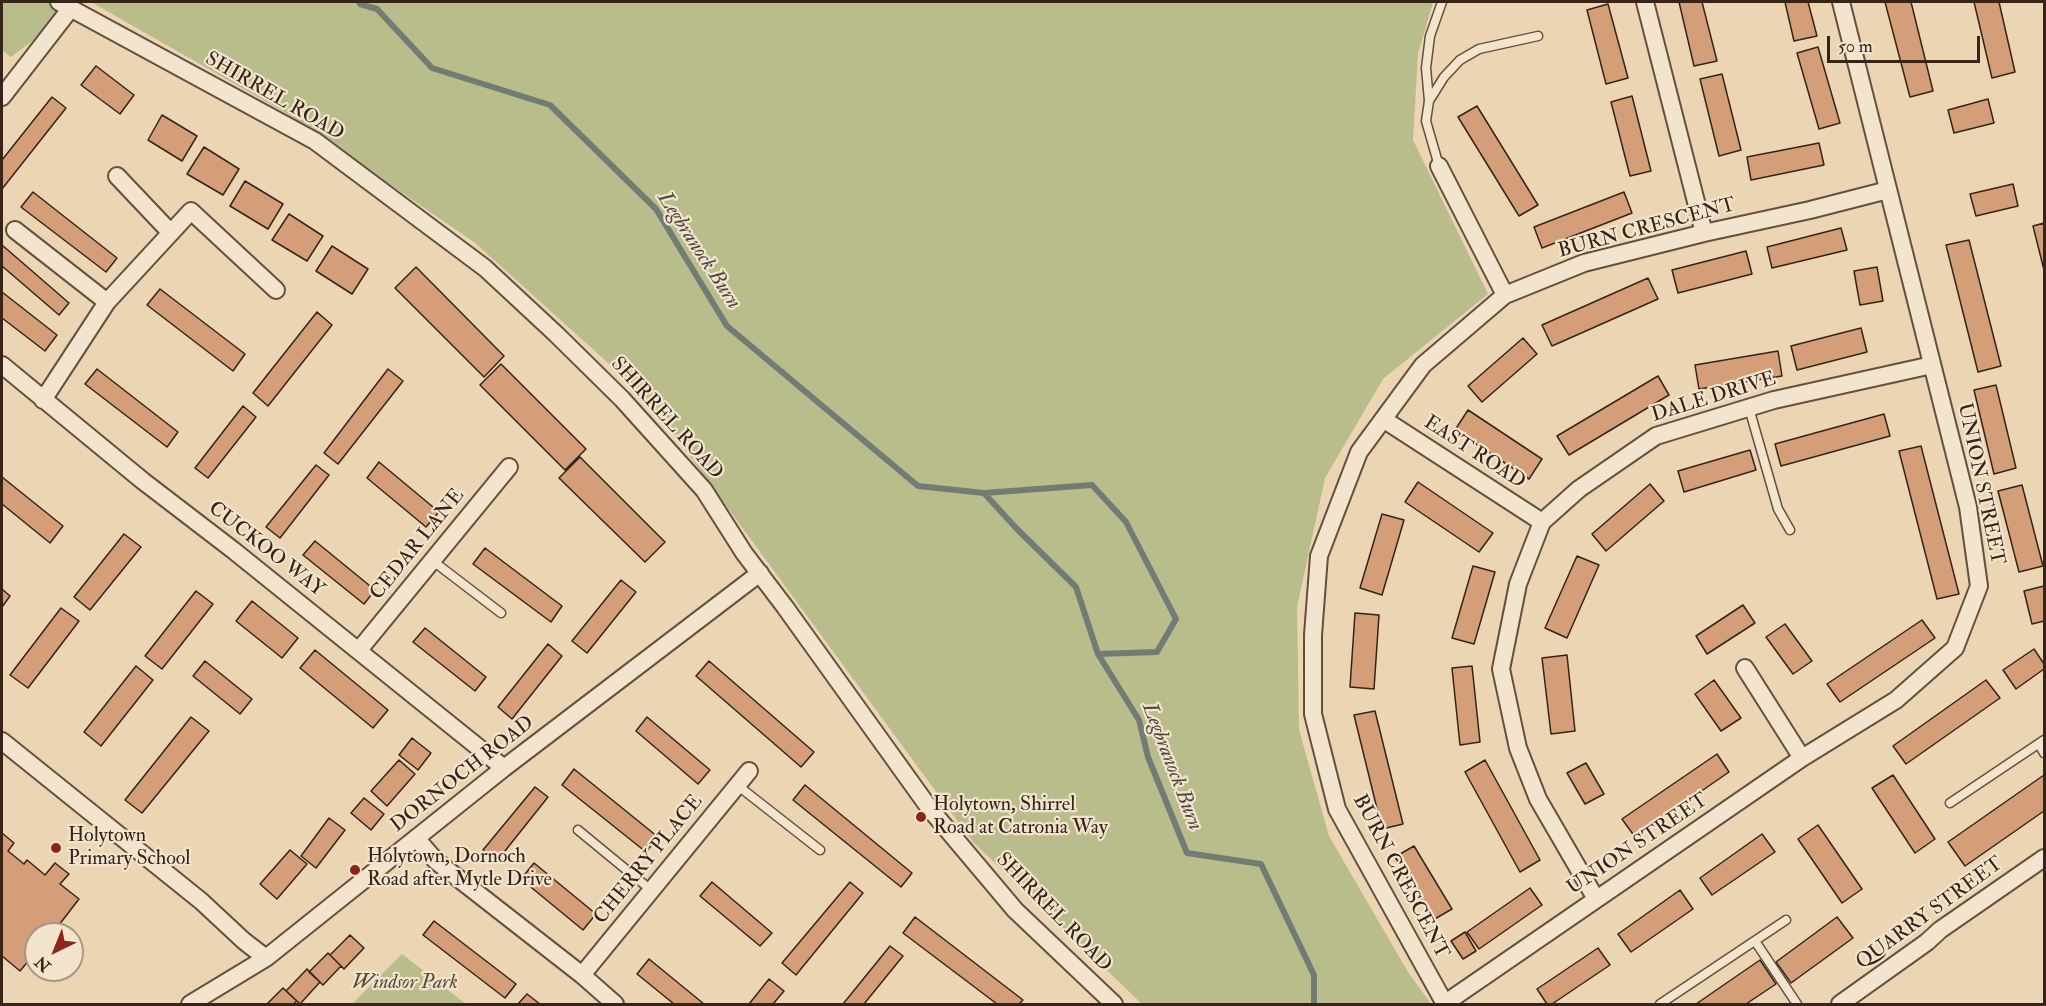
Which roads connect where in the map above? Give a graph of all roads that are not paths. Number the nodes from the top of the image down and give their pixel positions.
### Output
1 (1442, 2) edge
2 (1645, 2) edge
3 (1841, 2) edge
4 (65, 5) edge
5 (1538, 36) dead end
6 (2, 96) edge
7 (1430, 101) junction
8 (1439, 166) joint
9 (117, 176) dead end
10 (1888, 190) junction
11 (15, 230) dead end
12 (171, 232) junction
13 (1704, 233) junction
14 (276, 290) dead end
15 (1505, 295) junction
16 (107, 302) junction
17 (2, 365) edge
18 (1932, 365) junction
19 (43, 400) junction
20 (1749, 408) junction
21 (1383, 419) junction
22 (509, 467) dead end
23 (1542, 522) junction
24 (1791, 530) dead end
25 (433, 561) junction
26 (760, 573) junction
27 (501, 613) dead end
28 (359, 650) junction
29 (1745, 668) dead end
30 (2, 741) edge
31 (2042, 742) edge
32 (2044, 753) edge
33 (1802, 758) junction
34 (504, 768) junction
35 (749, 771) dead end
36 (737, 785) junction
37 (1950, 803) dead end
38 (578, 830) dead end
39 (416, 838) junction
40 (820, 850) dead end
41 (2044, 858) edge
42 (651, 890) junction
43 (1596, 899) junction
44 (1786, 920) dead end
45 (1755, 941) junction
46 (266, 958) junction
47 (582, 975) junction
48 (1445, 1004) edge
49 (190, 1005) edge
50 (615, 1005) edge
51 (1114, 1005) edge
52 (1660, 1005) edge
53 (1797, 1005) edge
54 (1840, 1005) edge

1 - 7 lane
2 - 13 street
3 - 10 street, UNION STREET
4 - 6 street
4 - 26 street, SHIRREL ROAD
5 - 7 lane
7 - 8 lane
8 - 15 street
9 - 12 street
10 - 13 street, BURN CRESCENT
10 - 18 street, UNION STREET
11 - 16 street
12 - 14 street
12 - 16 street
13 - 15 street, BURN CRESCENT
15 - 21 street, BURN CRESCENT
16 - 19 street
17 - 19 street, CUCKOO WAY
18 - 20 street, DALE DRIVE
18 - 33 street, UNION STREET
19 - 28 street, CUCKOO WAY
20 - 23 street, DALE DRIVE
20 - 24 lane
21 - 23 street, EAST ROAD
21 - 48 street, BURN CRESCENT
22 - 25 street, CEDAR LANE
23 - 43 street, DALE DRIVE
25 - 27 lane
25 - 28 street, CEDAR LANE
26 - 34 street, DORNOCH ROAD
26 - 51 street, SHIRREL ROAD
28 - 34 street, CUCKOO WAY
29 - 33 street
30 - 46 street
31 - 32 lane
31 - 37 lane
33 - 43 street, UNION STREET
34 - 39 street, DORNOCH ROAD
35 - 36 street, CHERRY PLACE
36 - 40 lane
36 - 42 street, CHERRY PLACE
38 - 42 lane
39 - 46 street, DORNOCH ROAD
39 - 47 street
41 - 54 street, QUARRY STREET
42 - 47 street, CHERRY PLACE
43 - 48 street, UNION STREET
44 - 45 lane
45 - 52 lane
45 - 53 lane
46 - 49 street, DORNOCH ROAD
47 - 50 street

